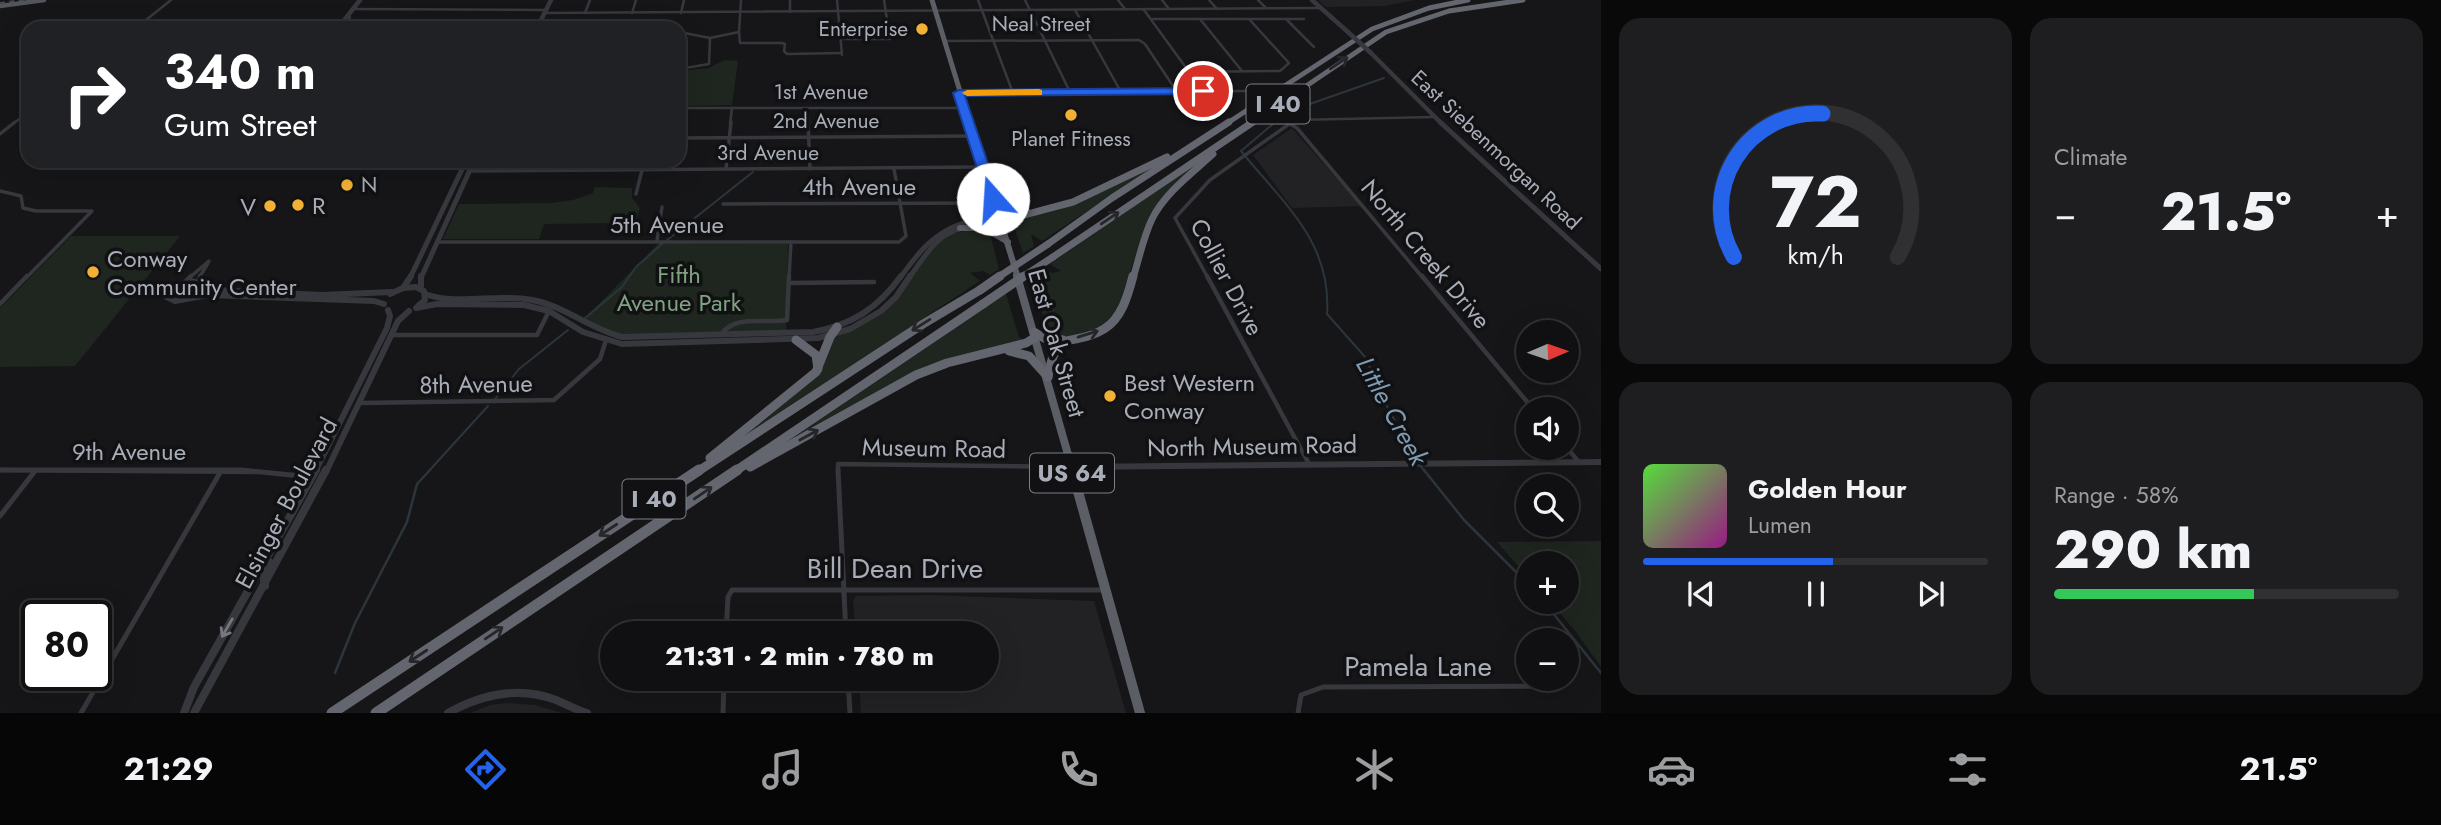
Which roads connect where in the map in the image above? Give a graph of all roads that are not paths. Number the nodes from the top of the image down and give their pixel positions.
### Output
1 (44, 0) edge
2 (171, 0) edge
3 (360, 0) edge
4 (551, 0) edge
5 (590, 0) edge
6 (636, 0) edge
7 (684, 0) edge
8 (741, 0) edge
9 (790, 0) edge
10 (837, 0) edge
11 (884, 0) edge
12 (932, 0) edge
13 (978, 0) edge
14 (1025, 0) edge
15 (1118, 0) edge
16 (1161, 0) edge
17 (1209, 0) edge
18 (1258, 0) edge
19 (1312, 0) edge
20 (1468, 0) edge
21 (1523, 0) edge
22 (0, 6) edge
23 (1267, 8) junction
24 (1321, 8) junction
25 (353, 9) junction
26 (1125, 9) junction
27 (1144, 9) junction
28 (1169, 9) junction
29 (1217, 9) junction
30 (981, 10) junction
31 (1030, 10) junction
32 (1074, 10) junction
33 (545, 11) junction
34 (935, 11) junction
35 (790, 12) junction
36 (838, 12) junction
37 (885, 12) junction
38 (585, 13) junction
39 (632, 13) junction
40 (681, 13) junction
41 (740, 13) junction
42 (1151, 19) junction
43 (1200, 19) junction
44 (1249, 19) junction
45 (1285, 19) junction
46 (1304, 19) dead end
47 (145, 21) edge
48 (345, 21) edge
49 (540, 21) edge
50 (686, 32) edge
51 (738, 32) junction
52 (710, 38) junction
53 (841, 39) junction
54 (1044, 40) junction
55 (1092, 40) junction
56 (943, 41) junction
57 (993, 41) junction
58 (1314, 47) dead end
59 (686, 68) edge
60 (1189, 72) junction
61 (1243, 72) junction
62 (1203, 91) junction
63 (1252, 91) dead end
64 (1070, 92) junction
65 (1121, 92) junction
66 (1177, 92) junction
67 (959, 93) junction
68 (1013, 93) junction
69 (686, 108) edge
70 (732, 108) junction
71 (808, 108) junction
72 (963, 108) junction
73 (1434, 117) junction
74 (21, 118) edge
75 (1290, 124) junction
76 (0, 134) edge
77 (972, 136) junction
78 (729, 137) junction
79 (810, 137) junction
80 (1230, 137) junction
81 (686, 138) edge
82 (1203, 139) junction
83 (983, 167) junction
84 (464, 168) edge
85 (471, 168) edge
86 (726, 169) junction
87 (810, 169) junction
88 (894, 169) junction
89 (557, 170) joint
90 (642, 170) junction
91 (470, 171) junction
92 (0, 191) edge
93 (636, 194) dead end
94 (994, 201) junction
95 (901, 203) junction
96 (723, 204) dead end
97 (662, 208) dead end
98 (1038, 211) junction
99 (1000, 219) junction
100 (971, 222) junction
101 (960, 228) junction
102 (659, 241) junction
103 (791, 242) junction
104 (1008, 242) junction
105 (436, 243) junction
106 (1601, 269) edge
107 (185, 282) junction
108 (874, 282) dead end
109 (791, 283) junction
110 (175, 286) junction
111 (202, 286) junction
112 (403, 288) junction
113 (423, 291) junction
114 (391, 292) junction
115 (168, 295) junction
116 (194, 296) junction
117 (0, 304) edge
118 (386, 307) junction
119 (413, 309) junction
120 (549, 311) junction
121 (837, 327) junction
122 (720, 334) junction
123 (391, 335) junction
124 (829, 335) junction
125 (1035, 335) junction
126 (796, 340) junction
127 (1065, 340) junction
128 (606, 341) junction
129 (980, 355) junction
130 (816, 372) junction
131 (1048, 377) junction
132 (1523, 397) edge
133 (359, 403) junction
134 (1579, 462) joint
135 (1601, 462) edge
136 (1309, 465) junction
137 (1071, 467) junction
138 (222, 470) junction
139 (0, 471) edge
140 (36, 471) junction
141 (311, 477) junction
142 (323, 477) junction
143 (727, 477) junction
144 (676, 485) junction
145 (0, 516) edge
146 (282, 531) junction
147 (265, 586) junction
148 (844, 589) junction
149 (1104, 590) junction
150 (727, 621) edge
151 (845, 621) edge
152 (1516, 686) edge
153 (724, 691) edge
154 (849, 691) edge
155 (81, 713) edge
156 (184, 713) edge
157 (194, 713) edge
158 (332, 713) edge
159 (376, 713) edge
160 (448, 713) edge
161 (587, 713) edge
162 (723, 713) edge
163 (850, 713) edge
164 (1140, 713) edge
165 (1298, 713) edge

1 - 22 main road
2 - 47 street
3 - 25 street
4 - 33 street
5 - 38 street
6 - 39 street
7 - 40 street
8 - 41 street
9 - 35 street
10 - 36 street
11 - 37 street
12 - 34 highway, US 64
13 - 30 street
14 - 31 street
15 - 26 street
16 - 28 street
17 - 29 street
18 - 23 street
19 - 24 street, East Siebenmorgan Road
20 - 82 highway, I 40
80 -> 21 highway, I 40
23 - 24 street
23 - 29 street
24 - 73 street, East Siebenmorgan Road, bridge
25 - 33 street
25 - 48 street
26 - 27 street
26 - 32 street
27 - 28 street
27 - 42 street
28 - 29 street
30 - 31 street
30 - 34 street
30 - 57 street
31 - 32 street
31 - 54 street
32 - 55 street
33 - 38 street
33 - 49 street
34 - 37 street
34 - 56 highway, US 64
35 - 36 street
35 - 41 street
36 - 37 street
36 - 53 street
37 - 53 street
38 - 39 street
39 - 40 street
40 - 41 street
41 - 51 street
42 - 43 street
42 - 60 street
43 - 44 street
43 - 61 street
44 - 45 street
44 - 61 street
45 - 46 street
45 - 58 street
50 - 52 street
51 - 52 street
51 - 53 street
52 - 59 street
54 - 55 street, Neal Street
54 - 57 street, Neal Street
54 - 64 street
55 - 65 street
55 - 66 street, Neal Street
56 - 57 street, Neal Street
56 - 67 highway, US 64
57 - 68 street
60 - 61 street
60 - 62 street
62 - 63 street
62 - 66 street
64 - 65 street
64 - 68 street
65 - 66 street
67 - 68 street
67 - 72 highway, US 64
69 - 70 street, 1st Avenue
70 - 71 street, 1st Avenue
70 - 78 street
71 - 72 street, 1st Avenue
71 - 79 street
72 - 77 highway, East Oak Street / US 64
73 - 75 street, Collier Drive
73 - 106 street, East Siebenmorgan Road
74 - 76 street
75 - 132 street, North Creek Drive
75 - 136 street, Collier Drive
77 - 79 street, 2nd Avenue
77 - 83 highway, East Oak Street / US 64
78 - 79 street, 2nd Avenue
78 - 81 street, 2nd Avenue
78 - 86 street
79 - 87 street
127 -> 80 highway
143 -> 80 highway, I 40, bridge
82 - 98 highway
82 -> 144 highway, I 40, bridge
83 - 88 street, 3rd Avenue
83 - 94 highway, East Oak Street / US 64
84 - 112 street
85 - 91 street, Elsinger Boulevard
86 - 87 street, 3rd Avenue
86 - 90 street, 3rd Avenue
87 - 88 street, 3rd Avenue
88 - 95 street
89 - 90 street, 3rd Avenue
89 - 91 street, 3rd Avenue
90 - 93 street
91 - 105 street, Elsinger Boulevard
92 - 117 street
94 - 95 street, 4th Avenue
94 - 98 highway
94 - 99 highway, East Oak Street / US 64
94 - 100 highway
95 - 96 street, 4th Avenue
95 - 103 street, 5th Avenue
97 - 102 street
98 - 99 highway
99 - 100 street
99 - 101 street
99 - 104 highway, East Oak Street / US 64
100 - 121 street
101 - 104 highway
101 - 124 street
102 - 103 street, 5th Avenue
102 - 105 street, 5th Avenue
103 - 109 street
104 - 125 highway, East Oak Street / US 64
105 - 113 street, Elsinger Boulevard
107 - 110 street
107 - 111 street
107 - 111 street
108 - 109 street
109 - 122 street
110 - 115 street
110 - 115 street
111 - 114 street
111 - 116 street
112 - 113 street
112 - 114 street
113 - 119 street, Elsinger Boulevard
113 - 122 street
114 - 118 street, Elsinger Boulevard
115 - 116 street
116 - 118 street
118 - 119 street
118 - 141 street, Elsinger Boulevard
119 - 120 street
119 - 123 street, Elsinger Boulevard
120 - 123 street
120 - 128 street
121 - 122 street
121 - 124 highway
123 - 133 street, Elsinger Boulevard
124 - 126 street
124 - 130 highway
125 - 127 highway
125 - 129 highway
125 - 131 highway, East Oak Street / US 64
126 - 128 street
126 - 130 highway
127 - 131 highway
128 - 133 street, 8th Avenue
129 - 131 highway
143 -> 129 highway
130 - 144 highway
131 - 137 highway, East Oak Street / US 64
133 - 142 street, Elsinger Boulevard
134 - 135 street, North Museum Road
134 - 136 street, North Museum Road
136 - 137 street, North Museum Road
137 - 148 street, Museum Road
137 - 149 highway, East Oak Street / US 64
138 - 140 street, 9th Avenue
138 - 141 street, 9th Avenue
138 - 155 street, 9th Avenue
139 - 140 street, 9th Avenue
140 - 145 street
141 - 142 street
141 - 146 street, Elsinger Boulevard
142 - 147 street, Elsinger Boulevard
159 -> 143 highway, I 40
144 -> 158 highway, I 40
146 - 147 street
146 -> 156 street, Elsinger Boulevard
147 - 157 street, Elsinger Boulevard
148 - 149 street, Bill Dean Drive
148 - 150 street, Bill Dean Drive
148 - 151 street
149 - 164 highway, East Oak Street / US 64
152 - 165 street, Pamela Lane
153 - 162 street
154 - 163 street
160 - 161 street

